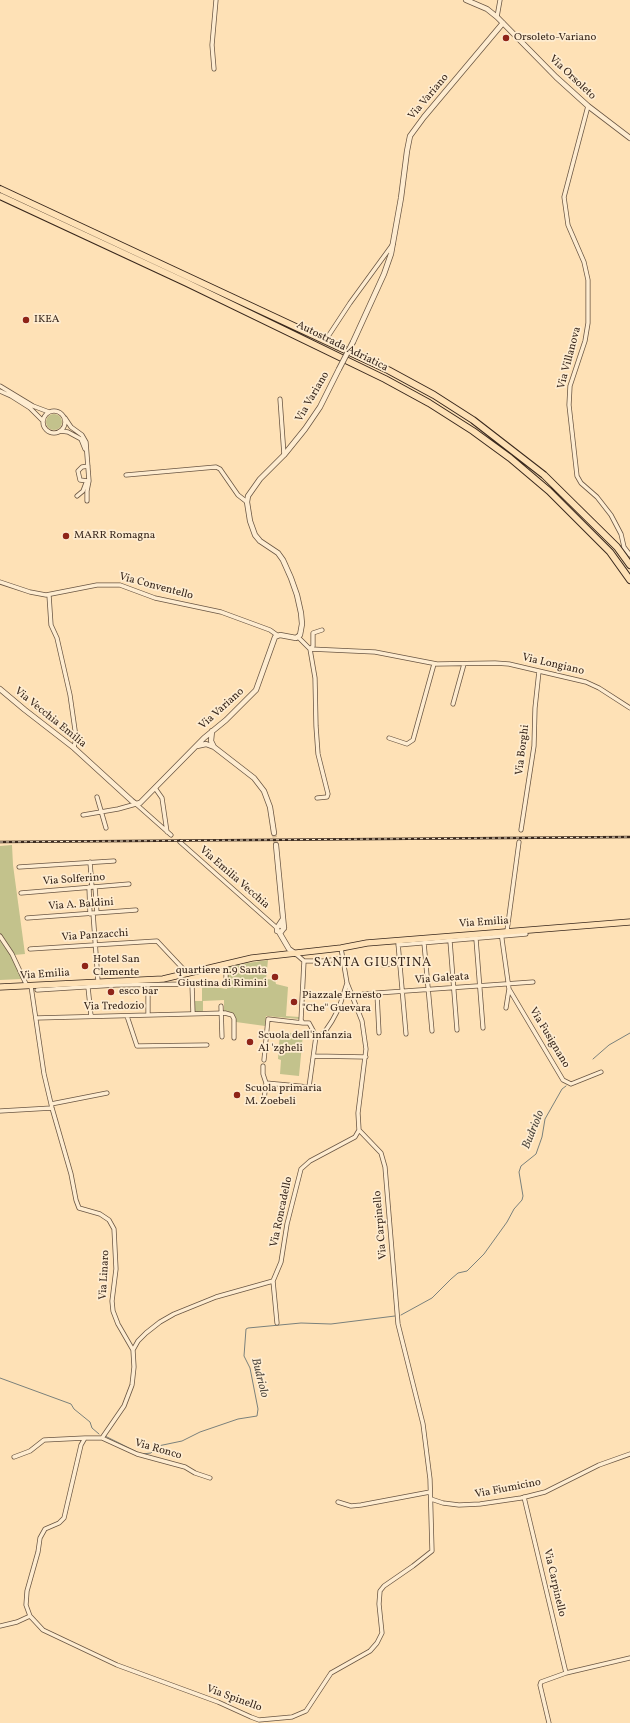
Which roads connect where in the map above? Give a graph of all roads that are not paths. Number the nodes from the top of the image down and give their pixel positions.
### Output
1 (216, 0) edge
2 (466, 0) edge
3 (500, 0) edge
4 (497, 17) junction
5 (503, 23) junction
6 (214, 70) dead end
7 (588, 106) junction
8 (630, 138) edge
9 (0, 188) edge
10 (0, 196) edge
11 (393, 244) junction
12 (329, 335) dead end
13 (0, 386) edge
14 (0, 391) edge
15 (280, 398) dead end
16 (49, 412) junction
17 (65, 418) junction
18 (43, 421) junction
19 (61, 431) junction
20 (283, 444) junction
21 (290, 447) junction
22 (284, 455) junction
23 (87, 466) junction
24 (126, 475) dead end
25 (88, 481) junction
26 (77, 496) dead end
27 (87, 501) dead end
28 (247, 502) junction
29 (630, 555) edge
30 (630, 566) edge
31 (630, 580) edge
32 (0, 582) edge
33 (49, 595) junction
34 (322, 630) dead end
35 (277, 635) junction
36 (298, 638) junction
37 (310, 649) junction
38 (434, 664) junction
39 (464, 664) junction
40 (539, 671) junction
41 (0, 689) edge
42 (453, 704) dead end
43 (630, 708) edge
44 (213, 731) junction
45 (204, 738) junction
46 (390, 738) dead end
47 (211, 741) junction
48 (206, 744) junction
49 (195, 747) junction
50 (214, 747) junction
51 (74, 748) junction
52 (155, 788) junction
53 (97, 796) dead end
54 (317, 798) dead end
55 (136, 804) junction
56 (101, 812) junction
57 (83, 815) dead end
58 (106, 828) dead end
59 (521, 830) dead end
60 (168, 832) junction
61 (274, 833) tunnel mouth
62 (171, 835) dead end
63 (180, 842) dead end
64 (519, 842) dead end
65 (276, 844) tunnel mouth
66 (114, 861) dead end
67 (90, 862) junction
68 (19, 867) dead end
69 (129, 884) dead end
70 (92, 887) junction
71 (21, 893) dead end
72 (136, 910) dead end
73 (93, 913) junction
74 (27, 918) dead end
75 (630, 922) edge
76 (281, 929) junction
77 (503, 933) junction
78 (526, 934) dead end
79 (0, 936) edge
80 (476, 939) junction
81 (450, 941) junction
82 (398, 942) junction
83 (424, 943) junction
84 (96, 945) junction
85 (341, 948) junction
86 (30, 949) dead end
87 (296, 954) junction
88 (342, 958) junction
89 (304, 961) junction
90 (400, 963) junction
91 (226, 964) junction
92 (383, 965) dead end
93 (188, 974) junction
94 (98, 981) junction
95 (172, 981) junction
96 (533, 982) dead end
97 (116, 983) junction
98 (347, 983) junction
99 (509, 983) junction
100 (226, 985) dead end
101 (480, 985) junction
102 (29, 986) junction
103 (148, 986) junction
104 (88, 987) junction
105 (454, 987) junction
106 (0, 988) edge
107 (429, 989) junction
108 (509, 989) junction
109 (38, 990) dead end
110 (402, 991) junction
111 (363, 994) dead end
112 (377, 994) junction
113 (221, 1006) dead end
114 (506, 1008) dead end
115 (221, 1013) junction
116 (193, 1014) junction
117 (148, 1015) junction
118 (91, 1016) junction
119 (127, 1016) junction
120 (36, 1018) junction
121 (303, 1023) junction
122 (483, 1028) dead end
123 (457, 1030) dead end
124 (432, 1031) dead end
125 (379, 1033) dead end
126 (406, 1034) dead end
127 (316, 1036) junction
128 (222, 1037) dead end
129 (234, 1038) dead end
130 (207, 1045) dead end
131 (314, 1056) junction
132 (366, 1057) junction
133 (264, 1060) dead end
134 (263, 1066) dead end
135 (601, 1072) dead end
136 (266, 1083) junction
137 (107, 1094) dead end
138 (264, 1100) dead end
139 (51, 1106) junction
140 (0, 1111) edge
141 (359, 1130) junction
142 (273, 1281) junction
143 (277, 1323) dead end
144 (133, 1350) junction
145 (85, 1438) junction
146 (102, 1438) junction
147 (630, 1454) edge
148 (14, 1457) dead end
149 (210, 1478) dead end
150 (430, 1492) junction
151 (524, 1497) junction
152 (431, 1500) junction
153 (338, 1502) dead end
154 (30, 1616) junction
155 (0, 1626) edge
156 (630, 1658) edge
157 (566, 1673) junction
158 (549, 1723) edge

1 - 6 street
2 - 4 street, Via Orsoleto
3 - 4 street
4 - 5 street, Via Orsoleto
5 - 7 street, Via Orsoleto
5 - 11 street, Via Variano
7 - 8 street, Via Orsoleto
7 - 29 street, Via Villanova
9 - 30 highway, Autostrada Adriatica
10 - 31 highway, Autostrada Adriatica
11 - 12 street, Via Variano
11 - 21 street, Via Variano, bridge
13 - 16 street
14 - 18 street
15 - 20 street, Via Variano
16 - 17 street
16 - 18 street
17 - 19 street
17 - 23 street
18 - 19 street
19 - 23 street
20 - 21 street
20 - 22 street, Via Variano
21 - 22 street, Via Variano
22 - 28 street, Via Variano
23 - 25 street
23 - 25 street
24 - 28 street
25 - 26 street
25 - 27 street
28 - 36 street
32 - 33 street, Via Conventello
33 - 35 street, Via Conventello
33 - 51 street
34 - 37 street
35 - 36 street
35 - 44 street, Via Variano
36 - 37 street
37 - 38 street, Via Longiano
37 - 54 street
38 - 39 street, Via Longiano
38 - 46 street
39 - 40 street, Via Longiano
39 - 42 street
40 - 43 street, Via Longiano
40 - 59 street, Via Borghi
41 - 51 street, Via Vecchia Emilia
44 - 45 street, Via Variano
44 - 47 street
45 - 47 street
45 - 48 street
45 - 49 street, Via Variano
47 - 50 street
48 - 49 street
48 - 50 street
49 - 52 street, Via Variano
50 - 61 street
51 - 55 street, Via Vecchia Emilia
52 - 55 street, Via Variano
52 - 60 street
53 - 56 street
55 - 56 street
55 - 60 street
56 - 57 street
56 - 58 street
60 - 62 street
63 - 76 street, Via Emilia Vecchia
64 - 77 street
65 - 76 street
66 - 67 street
67 - 68 street
67 - 70 street
69 - 70 street, Via Solferino
70 - 71 street, Via Solferino
70 - 73 street
70 - 73 street
72 - 73 street, Via A. Baldini
73 - 74 street, Via A. Baldini
73 - 84 street
75 - 77 main road, Via Emilia
76 - 87 street, Via Emilia Vecchia
77 - 78 street, Via Emilia
77 - 80 street, Via Emilia
77 - 82 main road, Via Emilia
77 - 99 street
79 - 102 street, Via Linaro
80 - 81 street, Via Emilia
80 - 101 street
81 - 83 street, Via Emilia
81 - 105 street
82 - 83 street, Via Emilia
82 - 85 main road, Via Emilia
82 - 90 street
83 - 107 street
84 - 86 street, Via Panzacchi
84 - 93 street, Via Panzacchi
84 - 94 street
85 - 87 main road, Via Emilia
85 - 88 street
87 - 89 street
87 - 91 main road, Via Emilia
88 - 89 street
88 - 98 street
89 - 121 street
90 - 92 street
90 - 110 street
91 - 93 main road, Via Emilia
91 - 100 street
93 - 95 main road, Via Emilia
94 - 97 main road, Via Emilia
94 - 102 main road, Via Emilia
95 - 97 main road, Via Emilia
95 - 103 street, Via Emilia
95 - 116 street
96 - 99 street
97 - 103 street, Via Emilia
97 - 104 street, Via Emilia
98 - 127 street
98 - 132 street
99 - 101 street, Via Galeata
99 - 108 street
101 - 105 street, Via Galeata
101 - 122 street
102 - 106 main road, Via Emilia
102 - 120 street, Via Linaro
103 - 117 street
104 - 109 street, Via Emilia
104 - 118 street
105 - 107 street, Via Galeata
105 - 123 street
107 - 110 street, Via Galeata
107 - 124 street
108 - 114 street
108 - 135 street, Via Fusignano
110 - 112 street, Via Galeata
110 - 126 street
111 - 112 street, Via Galeata
112 - 125 street
113 - 115 street
115 - 116 street, Via Tredozio
115 - 128 street
115 - 129 street
116 - 117 street, Via Tredozio
117 - 119 street, Via Tredozio
118 - 119 street, Via Tredozio
118 - 120 street, Via Tredozio
119 - 130 street
120 - 139 street, Via Linaro
121 - 127 street
121 - 133 street
127 - 131 street
131 - 132 street
131 - 136 street
132 - 141 street
134 - 136 street
136 - 138 street
137 - 139 street
139 - 140 street
139 - 144 street, Via Linaro
141 - 142 street, Via Roncadello
141 - 150 street, Via Carpinello
142 - 143 street, Via Roncadello
142 - 144 street
144 - 146 street, Via Linaro
145 - 146 street
145 - 148 street
145 - 154 street
146 - 149 street, Via Ronco
147 - 151 street, Via Fiumicino
150 - 152 street, Via Carpinello
150 - 153 street
151 - 152 street, Via Fiumicino
151 - 157 street, Via Carpinello
152 - 154 street, Via Spinello
154 - 155 street
156 - 157 street
157 - 158 street

